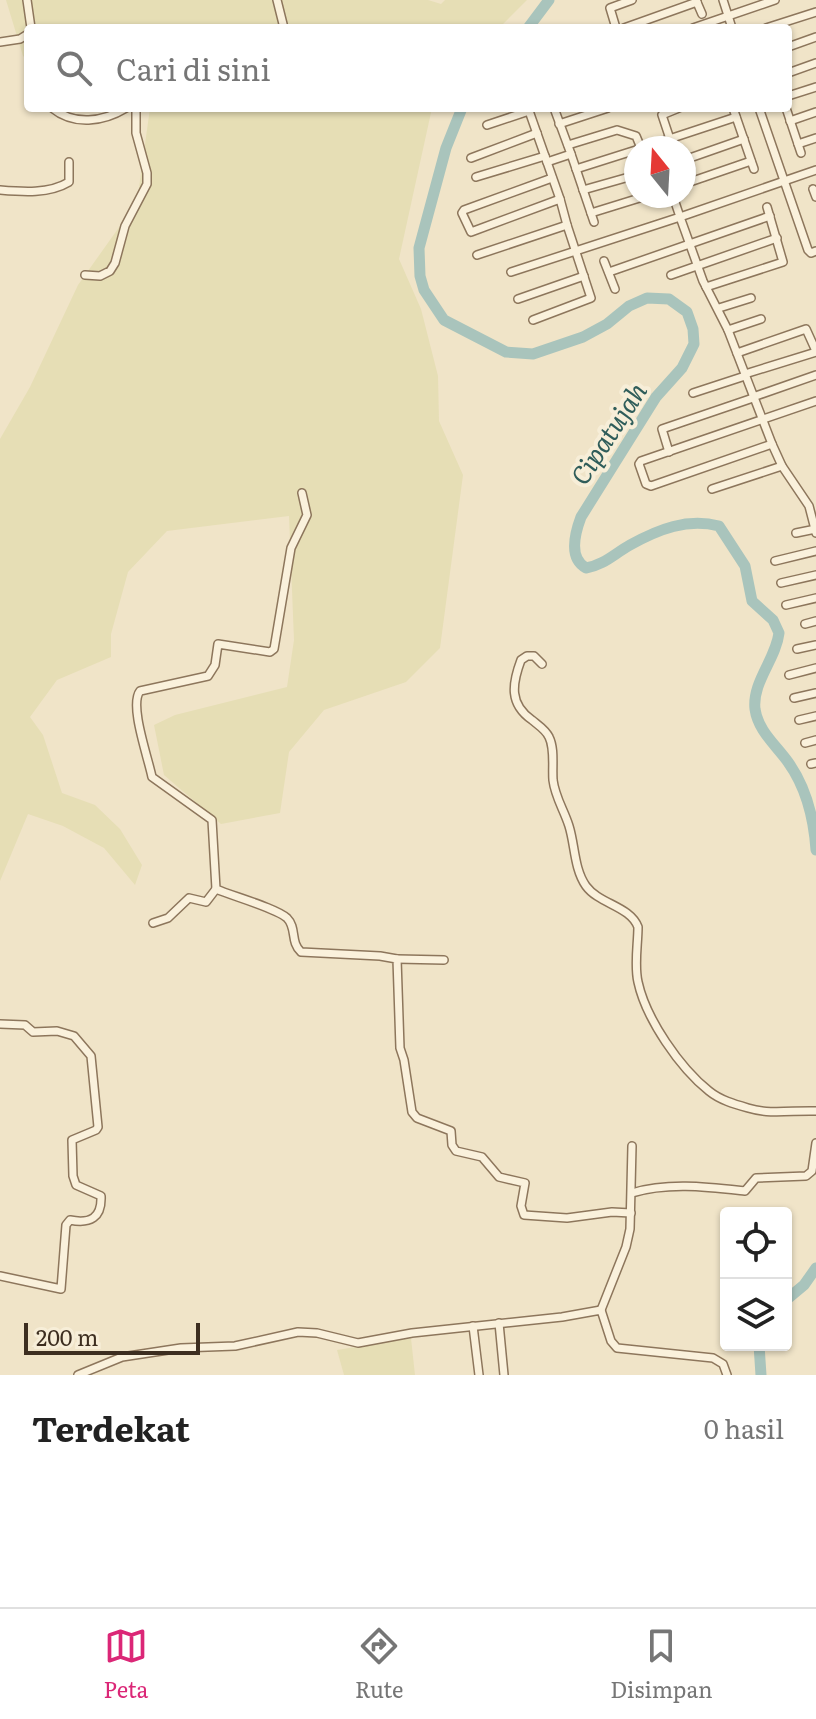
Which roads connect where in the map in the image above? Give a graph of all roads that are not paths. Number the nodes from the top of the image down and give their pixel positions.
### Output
1 (27, 0) edge
2 (277, 0) edge
3 (632, 0) edge
4 (723, 0) edge
5 (775, 0) edge
6 (696, 1) edge
7 (816, 12) edge
8 (702, 14) dead end
9 (728, 16) junction
10 (30, 24) edge
11 (283, 24) edge
12 (615, 24) edge
13 (635, 24) edge
14 (705, 24) edge
15 (731, 24) edge
16 (778, 24) edge
17 (24, 36) edge
18 (816, 37) edge
19 (0, 42) edge
20 (792, 46) edge
21 (816, 63) edge
22 (792, 72) edge
23 (816, 87) edge
24 (792, 95) edge
25 (57, 112) edge
26 (117, 112) edge
27 (136, 112) edge
28 (523, 112) edge
29 (530, 112) edge
30 (555, 112) edge
31 (596, 112) edge
32 (669, 112) edge
33 (735, 112) edge
34 (760, 112) edge
35 (787, 112) edge
36 (816, 112) edge
37 (790, 121) junction
38 (559, 124) junction
39 (487, 125) dead end
40 (537, 133) junction
41 (636, 136) edge
42 (669, 136) edge
43 (677, 136) edge
44 (816, 138) edge
45 (744, 139) junction
46 (798, 144) junction
47 (568, 145) junction
48 (801, 153) dead end
49 (571, 154) junction
50 (624, 154) edge
51 (696, 156) edge
52 (471, 158) dead end
53 (546, 159) junction
54 (751, 161) junction
55 (69, 162) dead end
56 (576, 169) junction
57 (754, 169) dead end
58 (816, 170) edge
59 (476, 177) dead end
60 (552, 178) junction
61 (624, 178) edge
62 (696, 180) edge
63 (784, 182) junction
64 (0, 190) edge
65 (583, 190) junction
66 (560, 199) junction
67 (624, 203) edge
68 (767, 207) dead end
69 (677, 208) edge
70 (591, 213) junction
71 (770, 216) junction
72 (680, 217) junction
73 (594, 222) dead end
74 (567, 225) junction
75 (777, 238) junction
76 (689, 243) junction
77 (576, 251) junction
78 (816, 251) edge
79 (477, 255) dead end
80 (604, 261) dead end
81 (697, 267) junction
82 (511, 272) dead end
83 (609, 272) junction
84 (85, 275) dead end
85 (671, 275) dead end
86 (584, 276) junction
87 (706, 287) junction
88 (615, 289) dead end
89 (751, 298) dead end
90 (518, 299) dead end
91 (719, 308) junction
92 (761, 319) dead end
93 (533, 320) dead end
94 (812, 329) edge
95 (728, 330) junction
96 (816, 351) edge
97 (737, 353) junction
98 (745, 375) junction
99 (816, 375) edge
100 (693, 393) dead end
101 (753, 398) junction
102 (816, 401) edge
103 (762, 420) junction
104 (772, 444) junction
105 (669, 452) junction
106 (782, 466) junction
107 (712, 489) dead end
108 (302, 493) dead end
109 (813, 506) edge
110 (816, 530) edge
111 (796, 533) dead end
112 (816, 551) edge
113 (775, 561) dead end
114 (816, 575) edge
115 (781, 583) dead end
116 (816, 598) edge
117 (786, 605) dead end
118 (816, 621) edge
119 (805, 624) dead end
120 (816, 645) edge
121 (797, 649) dead end
122 (542, 664) dead end
123 (816, 668) edge
124 (789, 675) dead end
125 (816, 693) edge
126 (794, 698) dead end
127 (816, 716) edge
128 (799, 720) dead end
129 (816, 740) edge
130 (805, 743) dead end
131 (216, 889) junction
132 (153, 923) dead end
133 (397, 959) junction
134 (444, 960) dead end
135 (0, 1024) edge
136 (816, 1111) edge
137 (816, 1143) edge
138 (632, 1146) dead end
139 (632, 1193) junction
140 (631, 1213) junction
141 (0, 1276) edge
142 (601, 1310) junction
143 (499, 1323) junction
144 (473, 1326) junction
145 (78, 1375) edge
146 (479, 1375) edge
147 (504, 1375) edge
148 (727, 1375) edge

1 - 10 street
2 - 11 street
3 - 12 street
4 - 9 street
5 - 9 street
6 - 8 street
6 - 13 street
7 - 16 street
9 - 14 street
9 - 15 street
17 - 19 street
18 - 20 street
21 - 22 street
23 - 24 street
25 - 26 street
27 - 84 street
28 - 39 street
29 - 40 street
30 - 38 street
31 - 38 street
32 - 42 street
33 - 43 street
33 - 45 street
34 - 63 street
35 - 37 street
36 - 37 street
37 - 46 street
38 - 47 street
40 - 52 street
40 - 53 street
41 - 47 street
44 - 46 street
45 - 51 street
45 - 54 street
46 - 48 street
47 - 49 street
49 - 53 street
49 - 56 street
50 - 56 street
53 - 59 street
53 - 60 street
54 - 57 street
54 - 62 street
55 - 64 street
56 - 65 street
58 - 63 street
60 - 66 street
60 - 66 street
61 - 65 street
63 - 72 street
63 - 78 street
65 - 70 street
66 - 74 street
67 - 70 street
68 - 71 street
69 - 72 street
70 - 73 street
71 - 75 street
71 - 76 street
72 - 76 street
72 - 77 street
74 - 77 street
74 - 79 street
75 - 81 street
75 - 87 street
76 - 81 street
76 - 83 street
77 - 82 street
77 - 86 street
80 - 83 street
81 - 85 street
81 - 87 street
83 - 88 street
86 - 90 street
86 - 93 street
87 - 91 street
89 - 91 street
91 - 95 street
92 - 95 street
94 - 96 street
94 - 97 street
95 - 97 street
96 - 98 street
97 - 98 street
98 - 100 street
98 - 101 street
99 - 101 street
101 - 103 street
101 - 105 street
102 - 103 street
103 - 104 street
103 - 105 street
104 - 105 street
104 - 106 street
106 - 107 street
106 - 109 street
108 - 131 street
109 - 110 street
110 - 111 street
112 - 113 street
114 - 115 street
116 - 117 street
118 - 119 street
120 - 121 street
122 - 136 street
123 - 124 street
125 - 126 street
127 - 128 street
129 - 130 street
131 - 132 street
131 - 133 street
133 - 134 street
133 - 140 street
135 - 141 street
137 - 139 street
138 - 139 street
139 - 140 street
140 - 142 street
142 - 143 street
142 - 148 street
143 - 144 street
143 - 147 street
144 - 145 street
144 - 146 street

